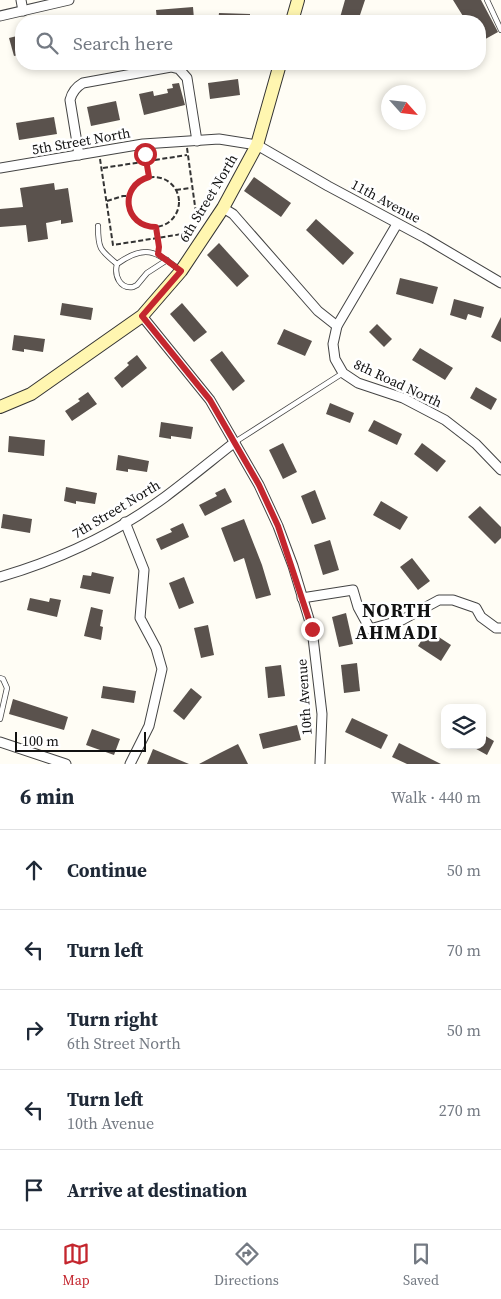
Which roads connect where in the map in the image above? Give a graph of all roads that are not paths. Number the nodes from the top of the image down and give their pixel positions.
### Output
1 (21, 0) edge
2 (69, 0) edge
3 (298, 0) edge
4 (487, 0) edge
5 (23, 11) junction
6 (294, 15) edge
7 (0, 16) edge
8 (501, 30) edge
9 (154, 70) edge
10 (179, 70) edge
11 (278, 70) edge
12 (197, 141) junction
13 (257, 144) junction
14 (79, 155) junction
15 (0, 168) edge
16 (223, 208) junction
17 (397, 224) junction
18 (98, 226) dead end
19 (167, 260) junction
20 (117, 264) junction
21 (181, 271) junction
22 (501, 282) edge
23 (142, 316) junction
24 (337, 326) junction
25 (342, 373) junction
26 (0, 407) edge
27 (235, 442) junction
28 (501, 470) edge
29 (126, 522) junction
30 (0, 577) edge
31 (302, 598) junction
32 (501, 628) edge
33 (0, 678) edge
34 (0, 719) edge
35 (0, 742) edge
36 (66, 764) edge
37 (130, 764) edge
38 (321, 764) edge

1 - 5 street
2 - 5 street
3 - 6 street
4 - 8 lane
5 - 7 street
9 - 14 street
10 - 12 street
11 - 13 street, 6th Street North
12 - 13 street, 5th Street North
12 - 14 street, 5th Street North
13 - 16 street, 6th Street North
13 - 17 street, 11th Avenue
14 - 15 street, 5th Street North
16 - 21 street, 6th Street North
16 - 24 street
17 - 22 street, 11th Avenue
17 - 24 street, 8th Road North
18 - 20 lane
19 - 20 lane
19 - 20 lane
19 - 21 lane
21 - 23 street, 6th Street North
23 - 26 street, 6th Street North
23 - 27 street, 10th Avenue
24 - 25 street, 8th Road North
25 - 27 lane
25 - 28 street, 8th Road North
27 - 29 street, 7th Street North
27 - 31 street, 10th Avenue
29 - 30 street, 7th Street North
29 - 37 street
31 - 32 street
31 - 38 street, 10th Avenue
33 - 34 lane
35 - 36 street

